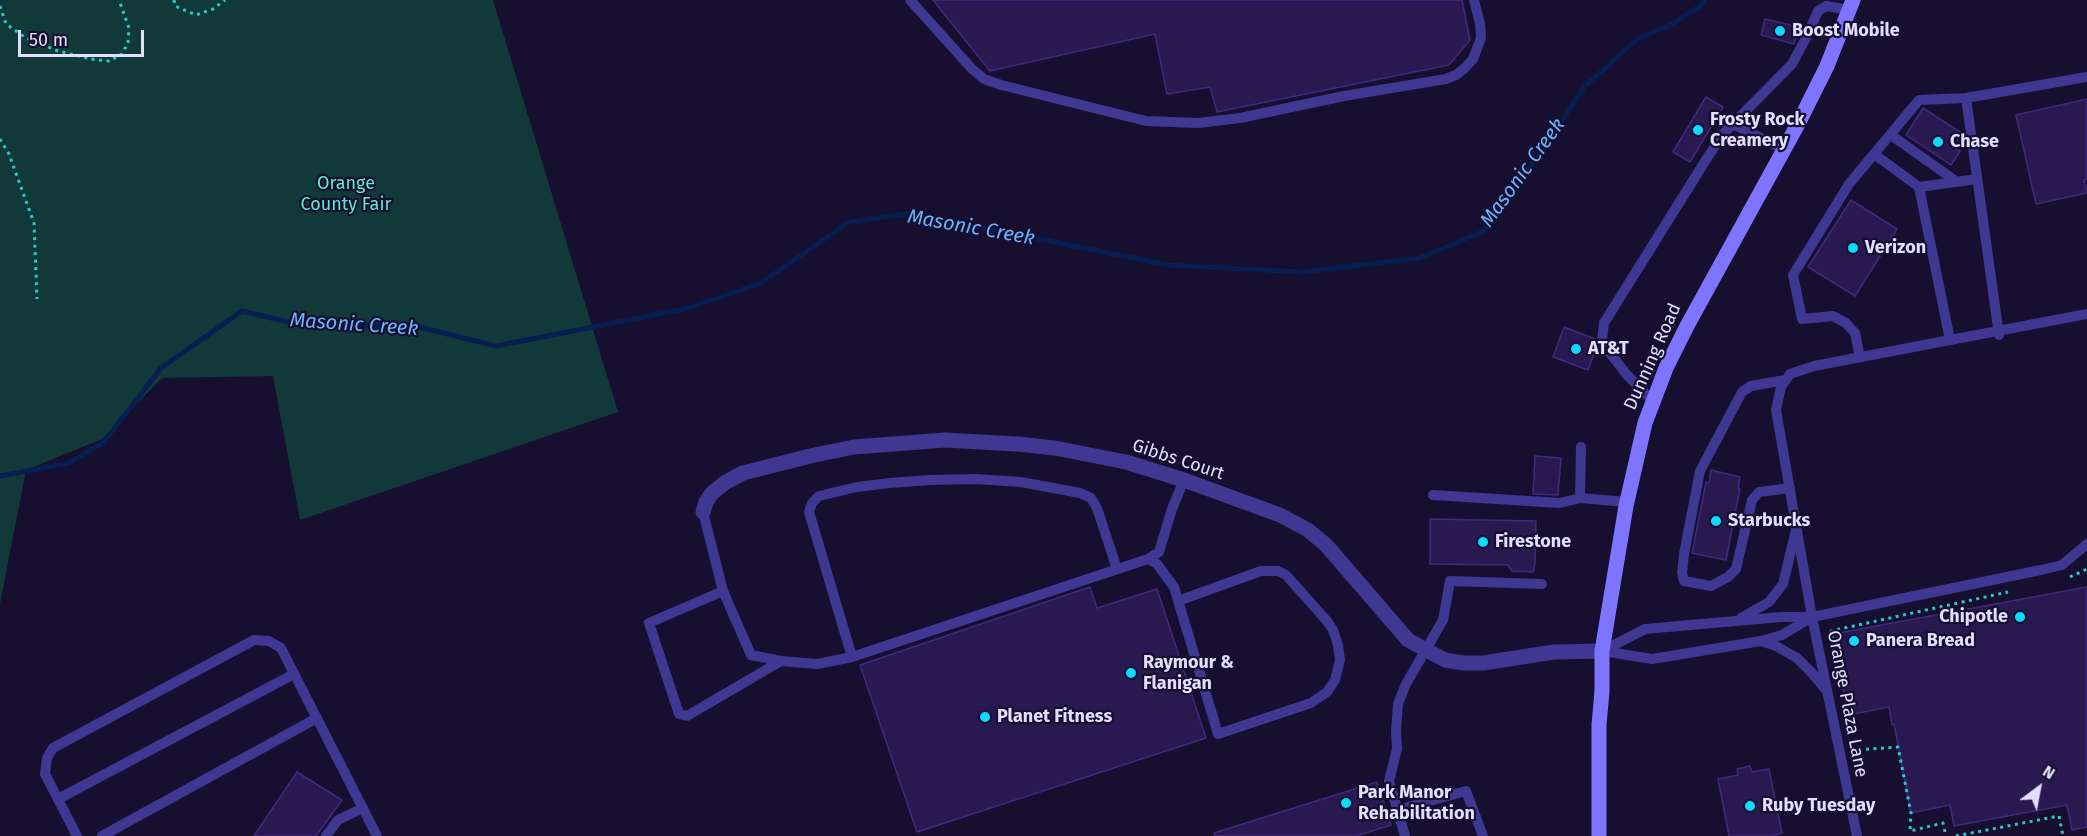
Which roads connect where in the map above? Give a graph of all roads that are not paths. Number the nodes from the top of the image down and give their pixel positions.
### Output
1 (910, 0) edge
2 (1474, 0) edge
3 (1851, 5) edge
4 (2087, 76) edge
5 (1966, 98) junction
6 (1733, 124) junction
7 (1890, 135) junction
8 (1785, 150) junction
9 (1874, 154) junction
10 (1977, 179) junction
11 (1957, 182) junction
12 (1919, 187) junction
13 (2087, 314) edge
14 (1999, 334) junction
15 (1950, 340) junction
16 (1860, 357) junction
17 (1785, 380) junction
18 (1652, 400) junction
19 (1581, 447) dead end
20 (1184, 480) junction
21 (1790, 488) junction
22 (1433, 495) dead end
23 (1580, 498) junction
24 (1627, 502) junction
25 (703, 512) joint
26 (1797, 524) junction
27 (2087, 544) edge
28 (1148, 559) junction
29 (1117, 569) junction
30 (1450, 581) junction
31 (1439, 583) dead end
32 (1542, 584) dead end
33 (723, 591) junction
34 (1178, 601) junction
35 (1812, 616) junction
36 (1733, 622) junction
37 (1761, 641) junction
38 (1426, 650) junction
39 (1602, 651) junction
40 (852, 657) junction
41 (781, 661) junction
42 (294, 674) junction
43 (1828, 693) junction
44 (317, 718) junction
45 (58, 799) junction
46 (363, 808) junction
47 (1397, 810) junction
48 (328, 835) edge
49 (77, 836) edge
50 (102, 836) edge
51 (377, 836) edge
52 (1405, 836) edge
53 (1483, 836) edge
54 (1599, 836) edge
55 (1857, 836) edge

1 - 2 lane
3 - 6 lane
3 - 8 street, Dunning Road
4 - 5 lane
5 - 7 lane
5 - 10 lane
6 - 8 lane
6 - 18 lane
7 - 9 lane
7 - 11 lane
8 - 18 street, Dunning Road
9 - 12 lane
9 - 16 lane
10 - 11 lane
10 - 14 lane
11 - 12 lane
12 - 15 lane
13 - 14 lane
14 - 15 lane
15 - 16 lane
16 - 17 lane
17 - 21 lane
17 - 21 lane
18 - 24 street, Dunning Road
19 - 23 lane
20 - 25 street, Gibbs Court
20 - 28 lane
20 - 38 street, Gibbs Court
21 - 26 lane
22 - 23 lane
23 - 24 lane
24 - 39 street, Dunning Road
25 - 33 lane
26 - 35 lane
26 - 36 lane
27 - 35 lane
28 - 29 lane
28 - 34 lane
29 - 40 lane
29 - 40 lane
30 - 31 lane
30 - 32 lane
30 - 38 lane
33 - 41 lane
33 - 41 lane
34 - 34 lane
35 - 36 lane
35 - 37 lane, Orange Plaza Lane
35 - 43 lane, Orange Plaza Lane
36 - 39 lane
37 - 39 lane, Orange Plaza Lane
37 - 43 lane
38 - 39 street, Gibbs Court
38 - 47 lane
39 - 54 street, Dunning Road
40 - 41 lane
42 - 44 lane
42 - 45 lane
42 - 45 lane
43 - 55 lane, Orange Plaza Lane
44 - 46 lane
44 - 50 lane
45 - 49 lane
46 - 48 lane
46 - 51 lane
47 - 52 lane
47 - 53 lane

